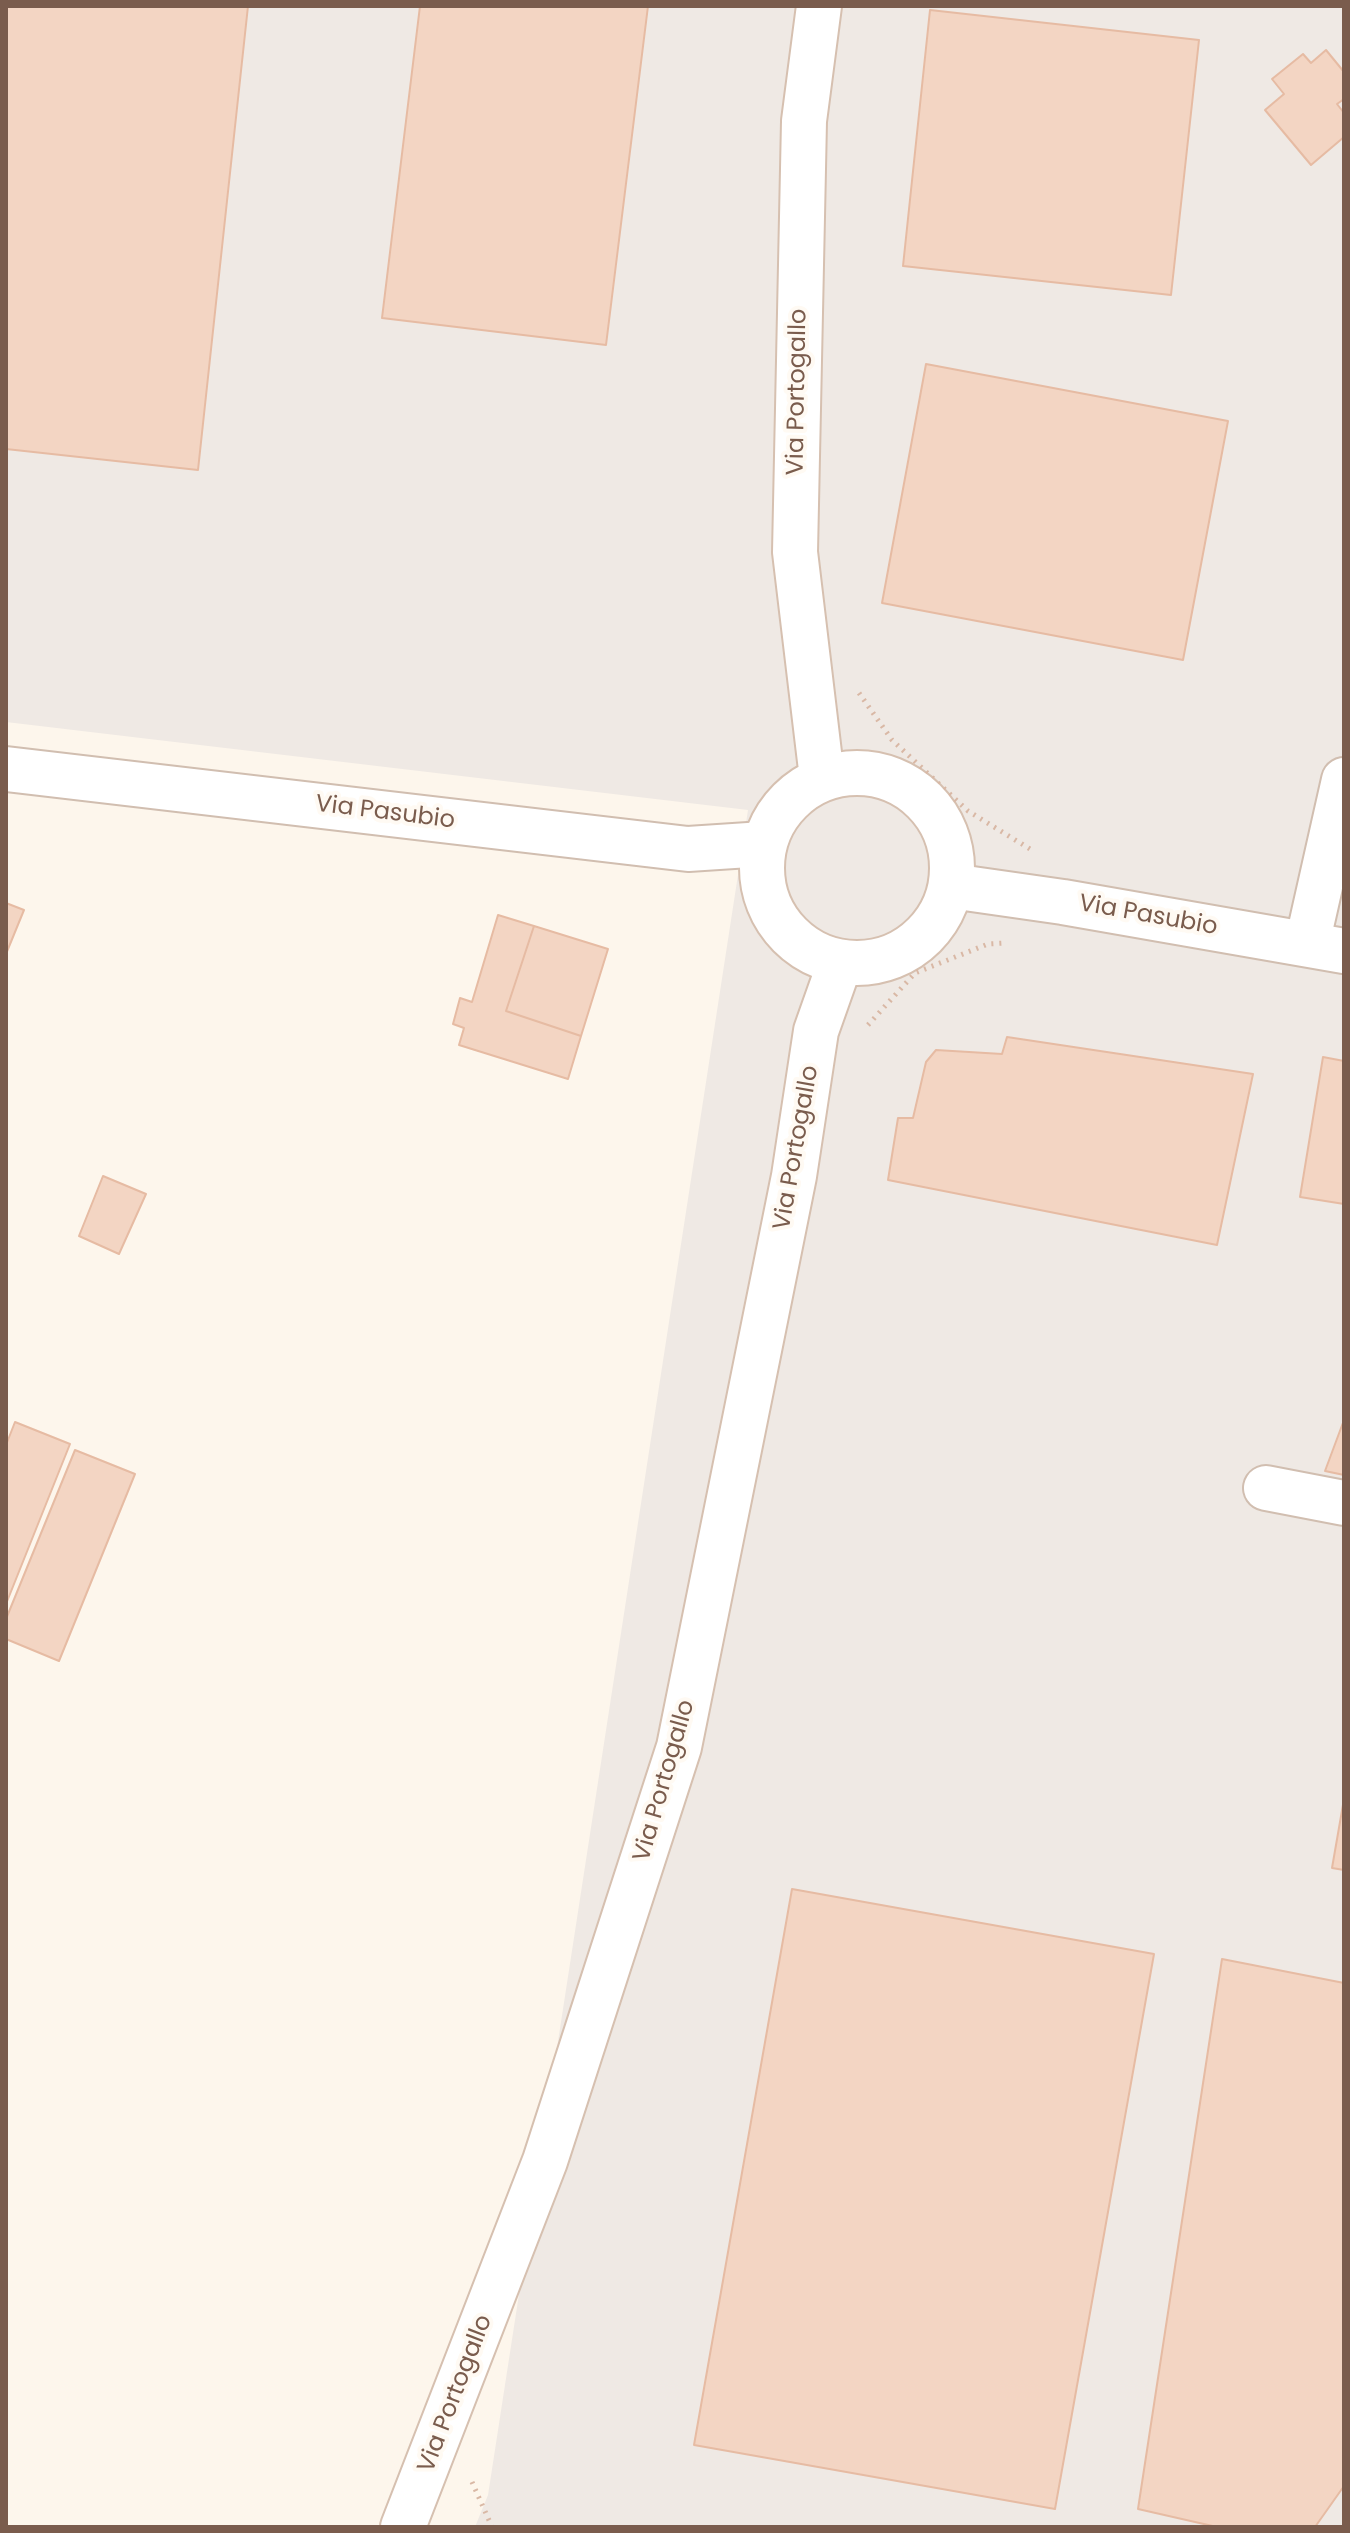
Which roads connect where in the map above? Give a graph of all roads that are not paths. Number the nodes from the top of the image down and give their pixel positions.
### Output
1 (819, 6) edge
2 (6, 769) edge
3 (822, 778) junction
4 (1344, 780) edge
5 (764, 844) junction
6 (951, 886) junction
7 (1326, 947) edge
8 (840, 963) junction
9 (1266, 1488) dead end
10 (1344, 1503) edge
11 (414, 2522) edge

1 - 3 main road, Via Portogallo
2 - 5 main road, Via Pasubio
3 - 5 main road
3 - 6 main road
4 - 7 main road
5 - 8 main road
6 - 7 main road, Via Pasubio
6 - 8 main road
8 - 11 main road, Via Portogallo
9 - 10 main road

